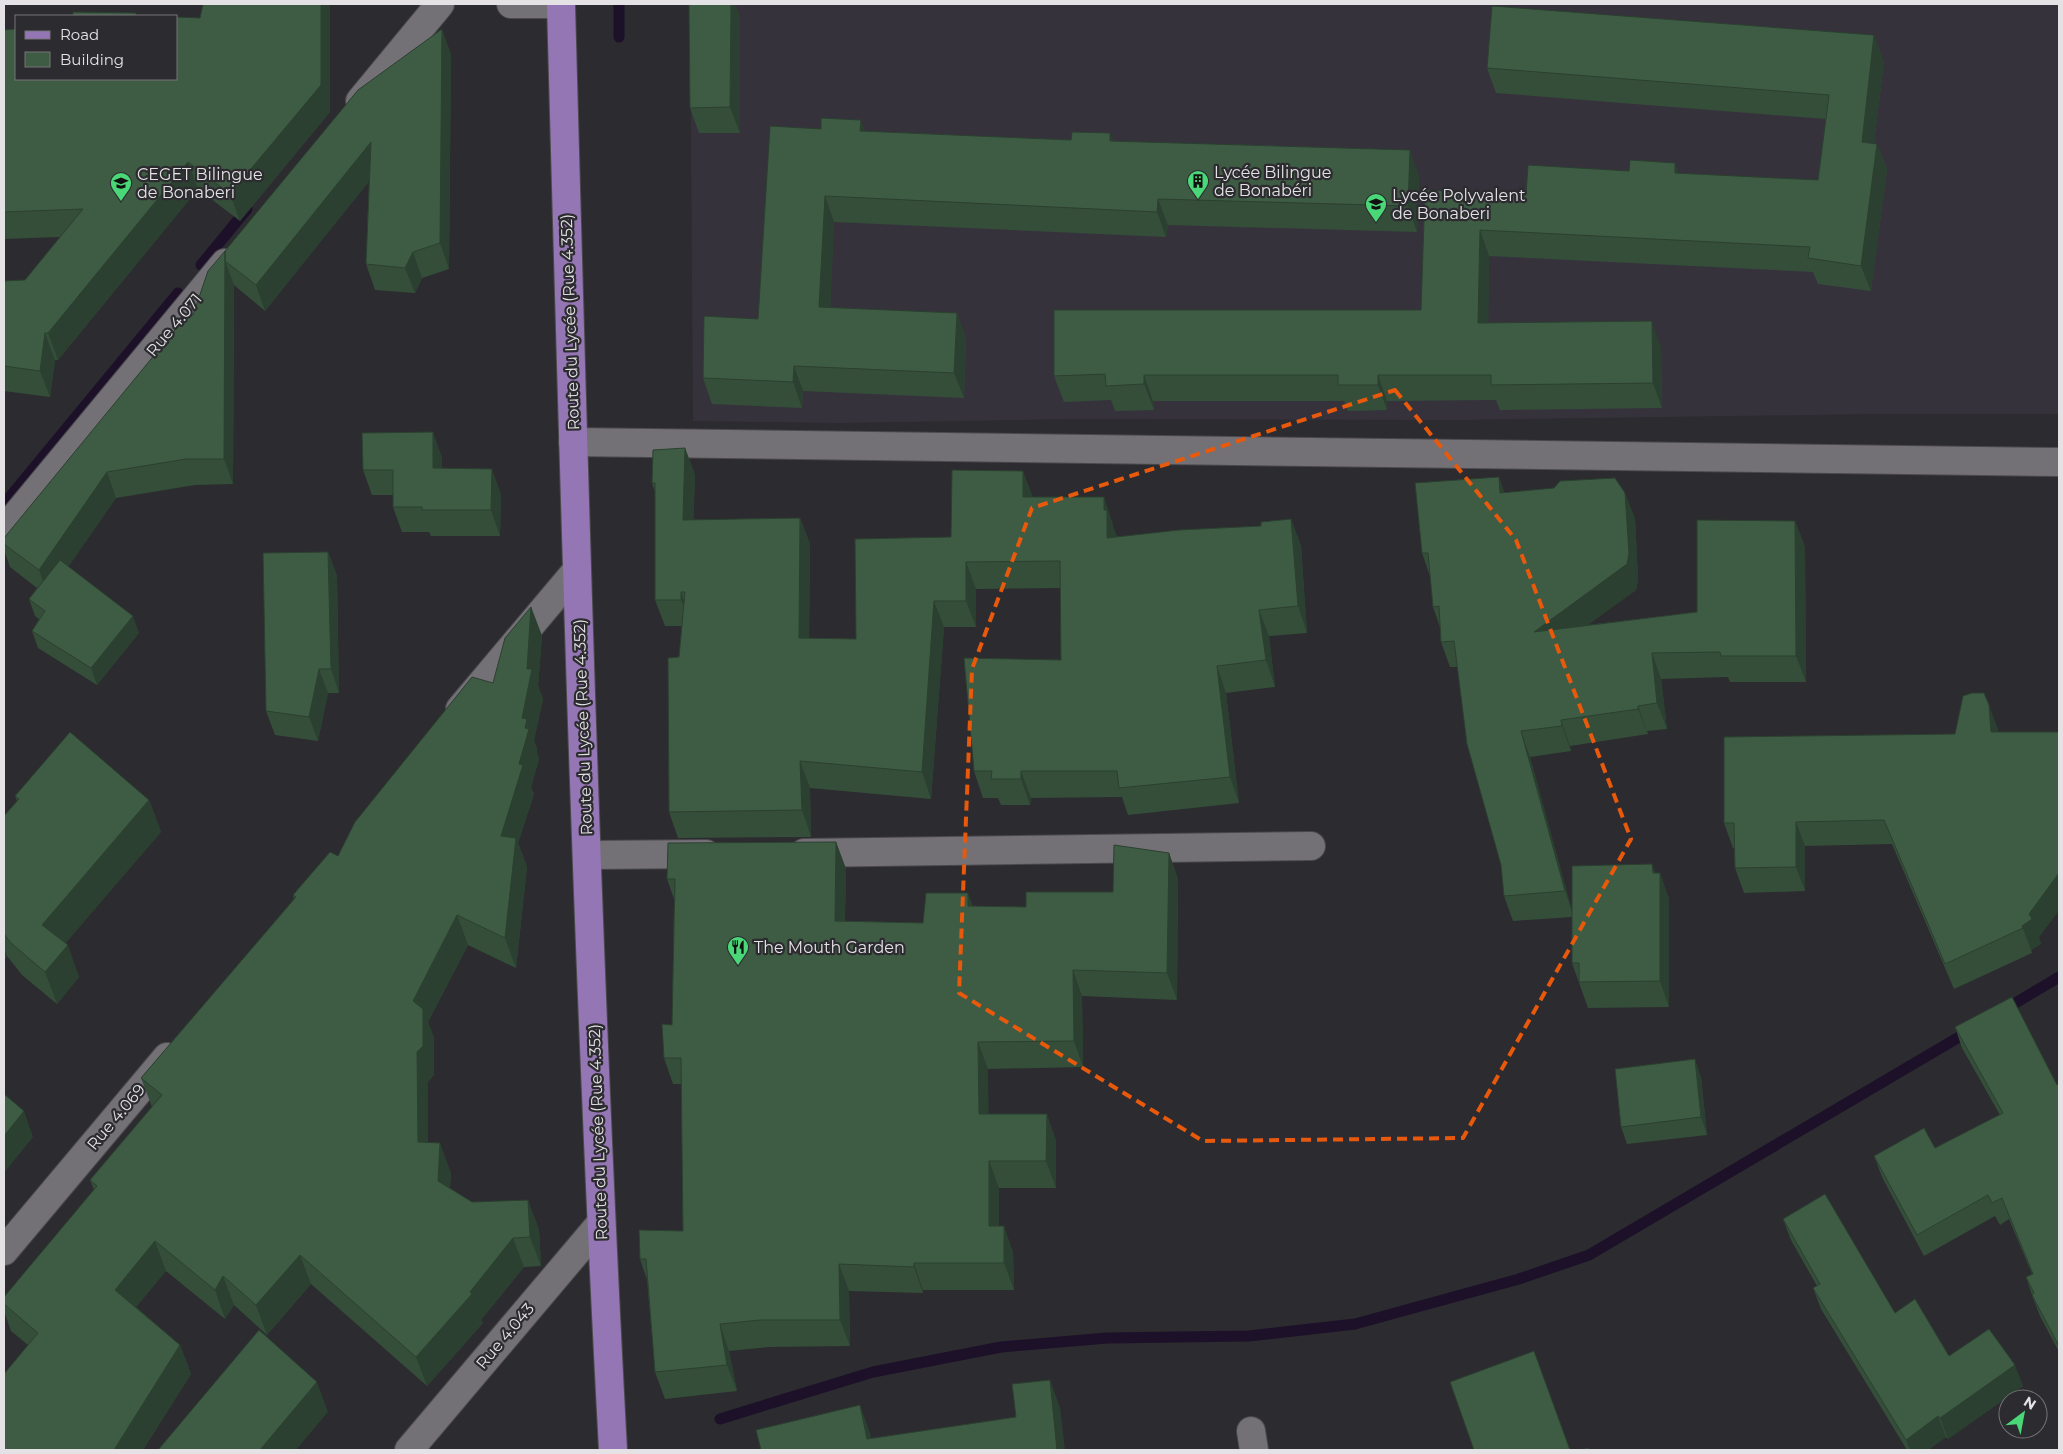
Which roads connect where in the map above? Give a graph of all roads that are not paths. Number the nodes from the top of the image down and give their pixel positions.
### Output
1 (440, 4) edge
2 (511, 4) edge
3 (561, 4) edge
4 (345, 118) edge
5 (244, 240) edge
6 (573, 442) junction
7 (2059, 462) edge
8 (4, 530) edge
9 (577, 570) junction
10 (443, 729) edge
11 (1311, 846) dead end
12 (734, 853) edge
13 (783, 853) edge
14 (588, 855) junction
15 (182, 1039) edge
16 (601, 1222) junction
17 (4, 1251) edge
18 (409, 1450) edge
19 (613, 1450) edge

1 - 4 street
2 - 3 street
3 - 6 main road, Route du Lycée (Rue 4.352)
5 - 8 street, Rue 4.071
6 - 7 street
6 - 9 main road, Route du Lycée (Rue 4.352)
9 - 10 street
9 - 14 main road, Route du Lycée (Rue 4.352)
11 - 13 street
12 - 14 street
14 - 16 main road, Route du Lycée (Rue 4.352)
15 - 17 street, Rue 4.069
16 - 18 street, Rue 4.043
16 - 19 main road, Route du Lycée (Rue 4.352)

